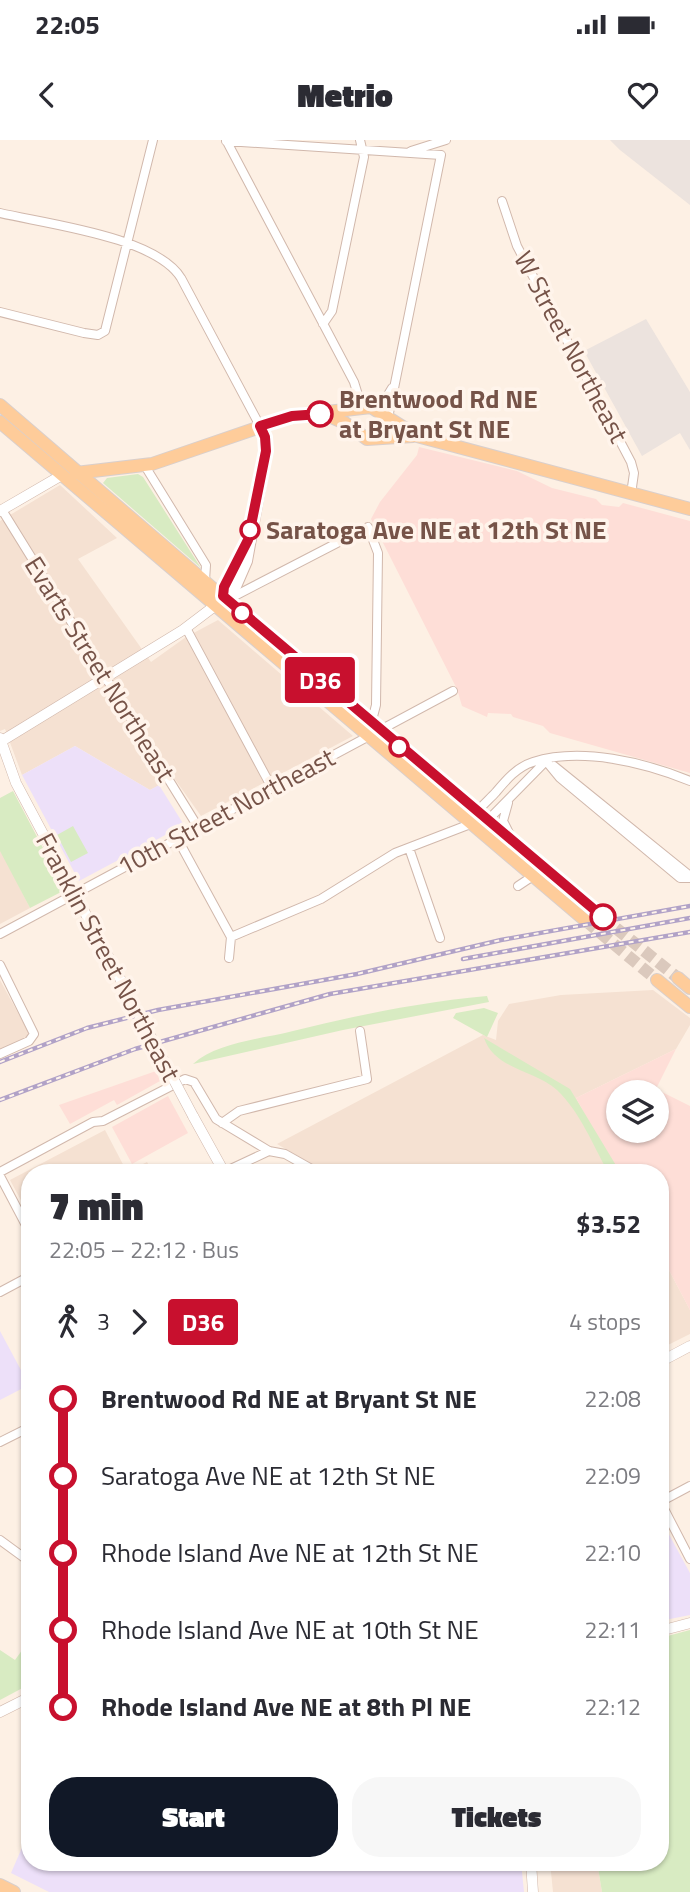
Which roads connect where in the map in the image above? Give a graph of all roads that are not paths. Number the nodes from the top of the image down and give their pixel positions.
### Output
1 (153, 140) edge
2 (446, 140) edge
3 (226, 141) edge
4 (362, 144) edge
5 (420, 148) junction
6 (411, 151) junction
7 (441, 155) junction
8 (502, 201) dead end
9 (0, 212) edge
10 (128, 243) junction
11 (0, 312) edge
12 (323, 324) junction
13 (394, 386) junction
14 (362, 408) junction
15 (2, 410) edge
16 (324, 414) junction
17 (389, 419) junction
18 (0, 422) edge
19 (260, 426) junction
20 (352, 428) junction
21 (417, 436) junction
22 (385, 438) junction
23 (145, 466) junction
24 (80, 473) junction
25 (62, 475) junction
26 (631, 494) junction
27 (690, 509) edge
28 (1, 511) edge
29 (205, 581) junction
30 (222, 601) junction
31 (186, 628) junction
32 (105, 677) junction
33 (453, 691) dead end
34 (373, 730) junction
35 (0, 740) edge
36 (546, 761) junction
37 (690, 781) edge
38 (272, 788) junction
39 (514, 792) junction
40 (475, 817) junction
41 (488, 821) junction
42 (198, 827) junction
43 (177, 838) junction
44 (518, 847) junction
45 (409, 848) junction
46 (533, 876) junction
47 (690, 877) edge
48 (518, 886) dead end
49 (75, 893) junction
50 (603, 917) tunnel mouth
51 (586, 921) tunnel mouth
52 (0, 934) edge
53 (230, 937) junction
54 (440, 938) dead end
55 (229, 958) dead end
56 (0, 965) edge
57 (678, 978) tunnel mouth
58 (657, 980) tunnel mouth
59 (690, 988) edge
60 (690, 1007) edge
61 (360, 1031) dead end
62 (0, 1054) edge
63 (222, 1123) junction
64 (269, 1152) junction
65 (220, 1164) edge
66 (242, 1164) edge
67 (303, 1164) edge
68 (0, 1174) edge
69 (21, 1215) edge
70 (21, 1281) edge
71 (0, 1292) edge
72 (690, 1346) edge
73 (669, 1357) edge
74 (21, 1432) edge
75 (0, 1443) edge
76 (690, 1486) edge
77 (669, 1497) edge
78 (669, 1519) edge
79 (0, 1540) edge
80 (21, 1555) edge
81 (690, 1559) edge
82 (690, 1623) edge
83 (669, 1628) edge
84 (21, 1702) edge
85 (0, 1712) edge
86 (532, 1871) edge
87 (0, 1885) edge
88 (14, 1892) edge
89 (533, 1892) edge

1 - 10 street
2 - 5 street
3 - 4 street
3 - 12 street
4 - 6 street
4 - 12 street
5 - 6 street
5 - 7 street
6 - 7 street
7 - 13 street
8 - 26 street, W Street Northeast
9 - 10 street
10 - 11 street
10 - 19 street
12 - 14 street
13 - 14 street
13 - 17 street
14 - 16 main road
14 - 17 main road
14 - 20 main road
15 - 24 main road
16 - 19 main road
16 - 20 main road
17 - 21 main road
17 - 22 main road
18 - 25 main road
19 - 23 main road
19 - 30 main road
20 - 22 main road
21 - 22 main road
21 - 26 main road
23 - 24 main road
23 - 29 street
24 - 25 main road
24 - 29 main road
25 - 28 street
25 - 30 main road
26 - 27 main road
28 - 32 street, Evarts Street Northeast
29 - 30 main road
30 - 31 street
30 - 34 main road
30 - 34 street
31 - 32 street
31 - 38 street
32 - 35 street
32 - 42 street, Evarts Street Northeast
33 - 34 street, 10th Street Northeast
34 - 38 street, 10th Street Northeast
34 - 40 main road
35 - 49 street, Franklin Street Northeast
36 - 37 street
36 - 39 street
36 - 40 street
36 - 47 street
38 - 42 street, 10th Street Northeast
39 - 41 street
39 - 44 street
40 - 41 main road
40 - 45 street
40 - 46 main road
41 - 44 main road
42 - 43 street, 10th Street Northeast
43 - 49 street, 10th Street Northeast
43 - 53 street
44 - 50 main road
45 - 53 street
45 - 54 street
46 - 48 street
46 - 51 main road
49 - 52 street, 10th Street Northeast
49 - 65 street, Franklin Street Northeast, bridge
53 - 55 street
56 - 62 street
57 - 59 main road
58 - 60 main road
61 - 63 street
63 - 64 street
63 - 68 street
64 - 66 street
64 - 67 street
68 - 69 street
70 - 71 street
72 - 73 street
74 - 75 street
76 - 77 street
78 - 81 street
79 - 80 street
82 - 83 street
84 - 85 street
86 - 89 street
87 - 88 main road

